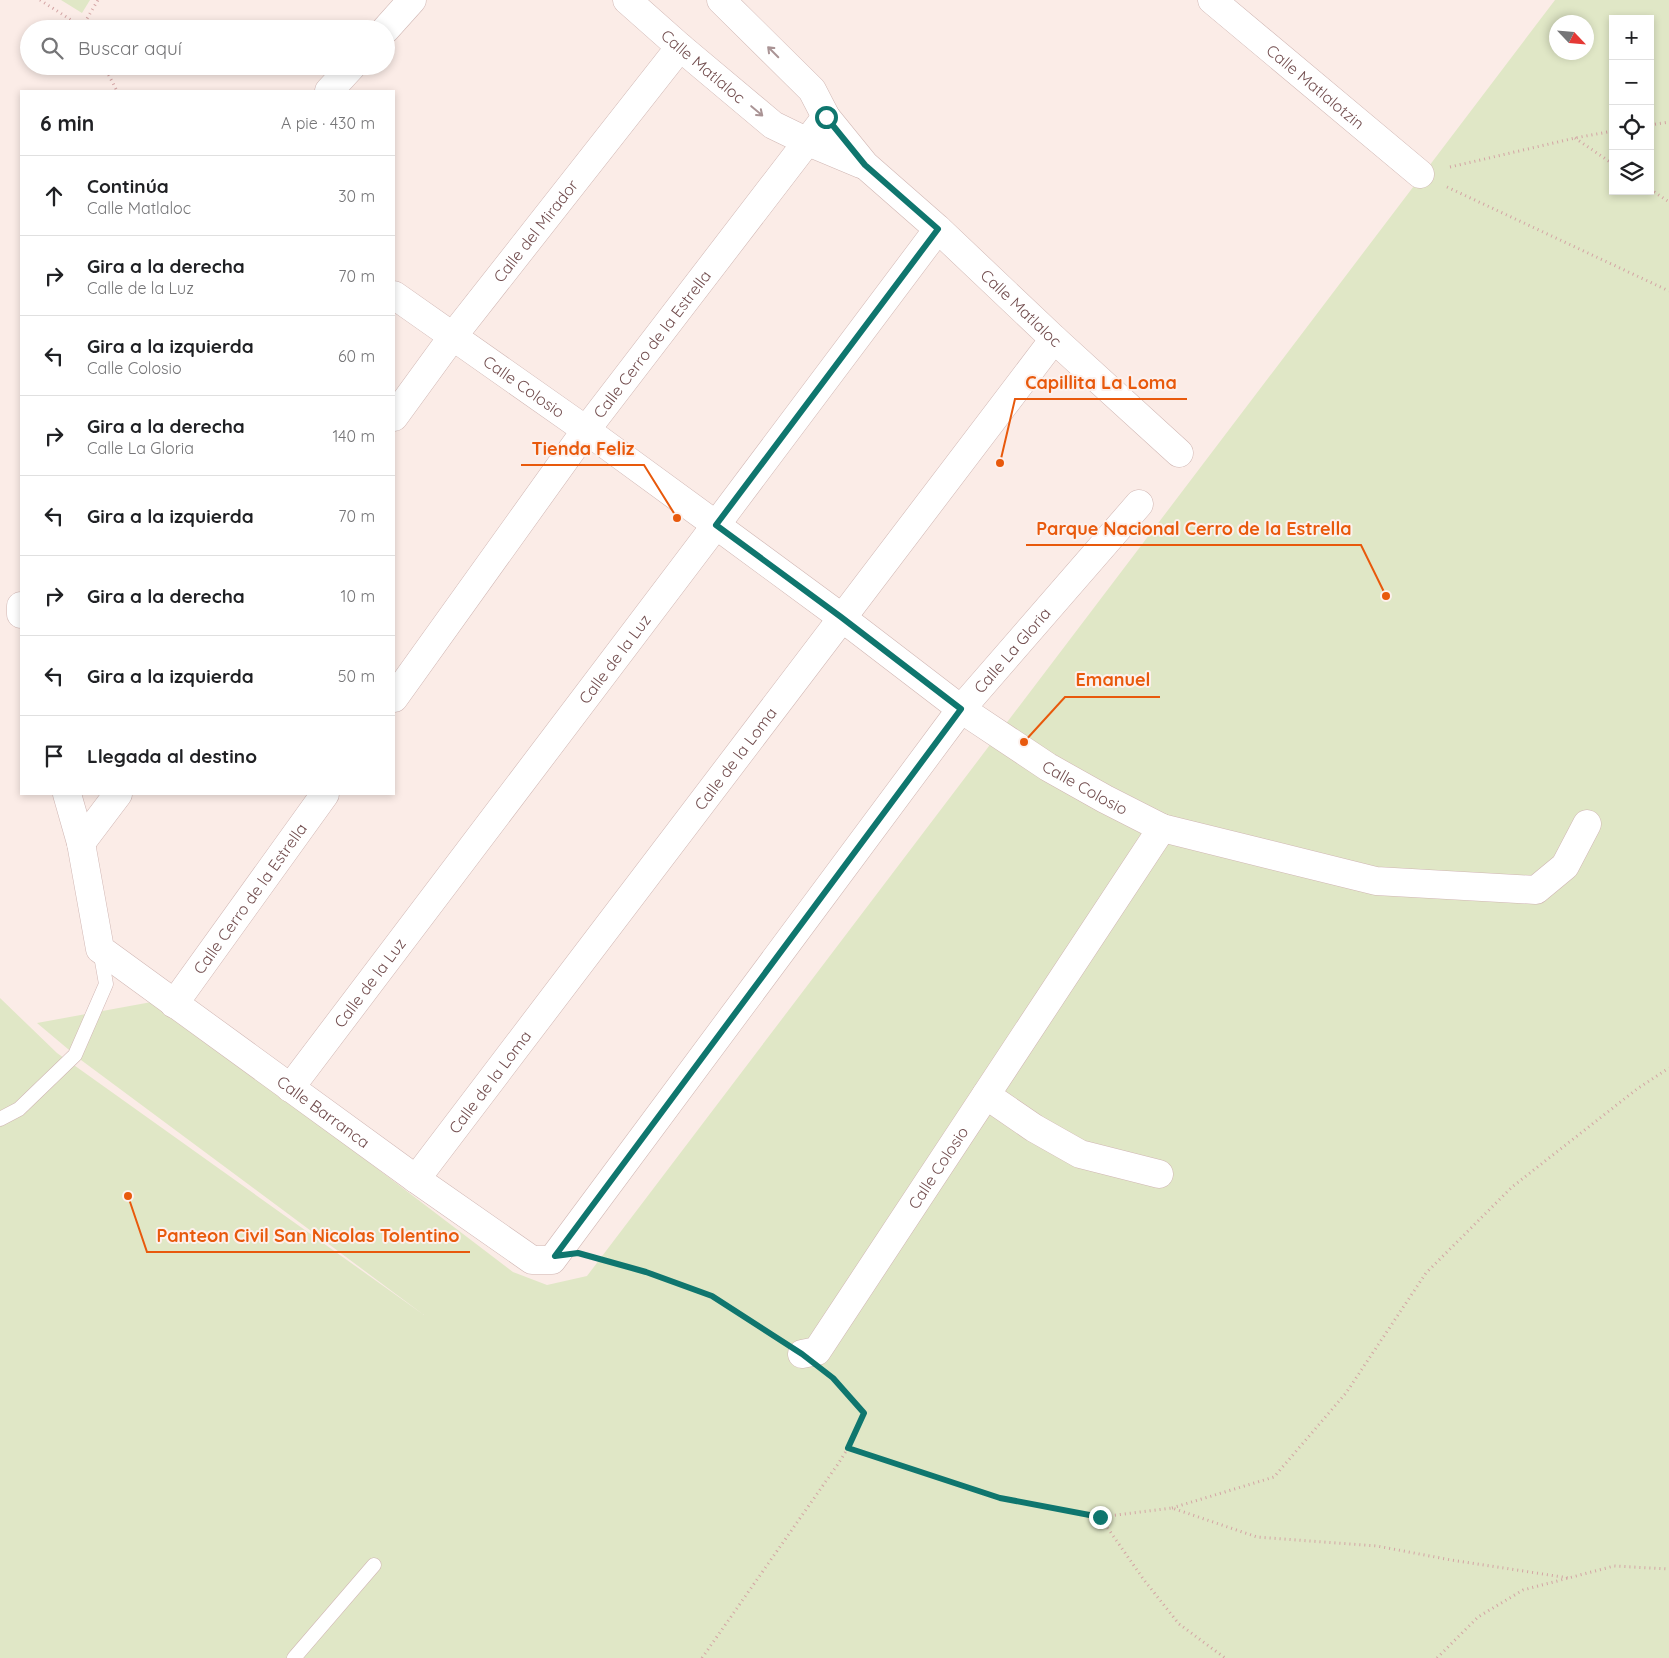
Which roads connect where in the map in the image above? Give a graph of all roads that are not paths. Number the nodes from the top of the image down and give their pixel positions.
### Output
1 (412, 0) edge
2 (627, 0) edge
3 (721, 0) edge
4 (1212, 0) edge
5 (394, 20) edge
6 (680, 47) junction
7 (344, 75) edge
8 (330, 90) edge
9 (826, 117) junction
10 (806, 141) junction
11 (865, 165) junction
12 (1420, 174) road end
13 (938, 229) junction
14 (395, 296) edge
15 (453, 336) junction
16 (1054, 339) junction
17 (395, 416) edge
18 (586, 430) junction
19 (1179, 453) dead end
20 (1139, 504) dead end
21 (716, 525) junction
22 (841, 617) junction
23 (395, 697) edge
24 (961, 709) junction
25 (67, 795) edge
26 (117, 795) edge
27 (324, 795) edge
28 (1587, 824) dead end
29 (1162, 828) junction
30 (81, 843) junction
31 (100, 949) junction
32 (174, 1004) junction
33 (290, 1088) junction
34 (986, 1096) junction
35 (0, 1119) edge
36 (1159, 1174) dead end
37 (416, 1179) junction
38 (553, 1258) joint
39 (802, 1354) road end
40 (374, 1565) dead end
41 (294, 1658) edge

1 - 5 street
2 - 6 street, Calle Matlaloc
9 -> 3 street, Calle Matlaloc
4 - 12 street, Calle Matlalotzin
6 -> 10 street, Calle Matlaloc
6 - 15 street, Calle del Mirador
7 - 8 street
9 - 10 street, Calle Cerro de la Estrella
9 - 11 street, Calle Matlaloc
10 - 11 street, Calle Matlaloc
10 - 18 street, Calle Cerro de la Estrella
11 - 13 street, Calle Matlaloc
13 - 16 street, Calle Matlaloc
13 - 21 street, Calle de la Luz
14 - 15 street, Calle Colosio
15 - 17 street, Calle del Mirador
15 - 18 street, Calle Colosio
16 - 19 street, Calle Matlaloc
16 - 22 street, Calle de la Loma
18 - 21 street, Calle Colosio
18 - 23 street, Calle Cerro de la Estrella
20 - 24 street, Calle La Gloria
21 - 22 street, Calle Colosio
21 - 33 street, Calle de la Luz
22 - 24 street, Calle Colosio
22 - 37 street, Calle de la Loma
24 - 29 street, Calle Colosio
24 - 38 street, Calle La Gloria
25 - 30 street
26 - 30 street
27 - 32 street, Calle Cerro de la Estrella
28 - 29 street
29 - 34 street, Calle Colosio
30 - 31 street
31 - 32 street, Calle Barranca
31 - 35 lane
32 - 33 street, Calle Barranca
33 - 37 street, Calle Barranca
34 - 36 street
34 - 39 street, Calle Colosio
37 - 38 street, Calle Barranca
40 - 41 lane

